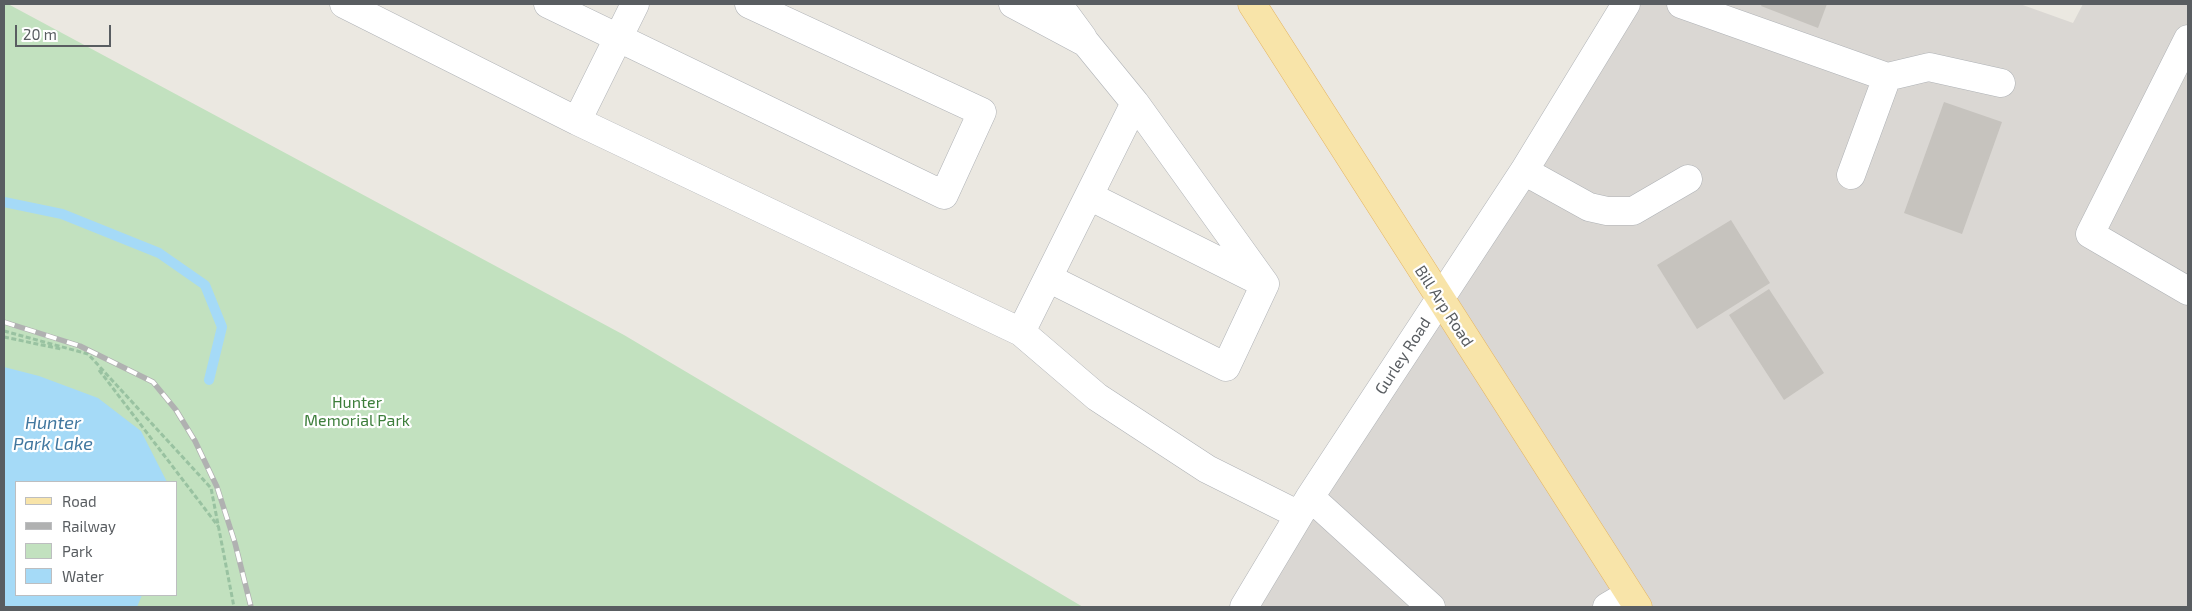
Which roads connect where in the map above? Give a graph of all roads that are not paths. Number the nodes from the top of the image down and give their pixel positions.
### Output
1 (344, 4) edge
2 (548, 4) edge
3 (635, 4) edge
4 (750, 4) edge
5 (1012, 4) edge
6 (1058, 4) edge
7 (1252, 4) edge
8 (1626, 4) edge
9 (1681, 4) edge
10 (618, 36) junction
11 (2188, 39) edge
12 (1086, 43) junction
13 (1887, 77) junction
14 (2001, 83) dead end
15 (1135, 103) junction
16 (577, 121) junction
17 (1524, 171) junction
18 (1851, 175) dead end
19 (1688, 179) dead end
20 (1089, 196) junction
21 (1048, 278) junction
22 (1264, 284) junction
23 (2188, 292) edge
24 (1440, 299) junction
25 (1021, 332) junction
26 (1304, 506) junction
27 (1625, 603) edge
28 (1244, 607) edge
29 (1431, 607) edge

1 - 16 street
2 - 10 street
3 - 10 street
4 - 10 street
5 - 12 street
6 - 12 street
7 - 24 main road, Bill Arp Road
8 - 17 street, Gurley Road
9 - 13 street
10 - 16 street
11 - 23 street
12 - 15 street
13 - 14 street
13 - 18 street
15 - 20 street
15 - 22 street
16 - 25 street
17 - 19 street
17 - 24 street, Gurley Road
20 - 21 street
20 - 22 street
21 - 22 street
21 - 25 street
24 - 26 street, Gurley Road
24 - 27 main road, Bill Arp Road
25 - 26 street
26 - 28 street, Gurley Road
26 - 29 street

